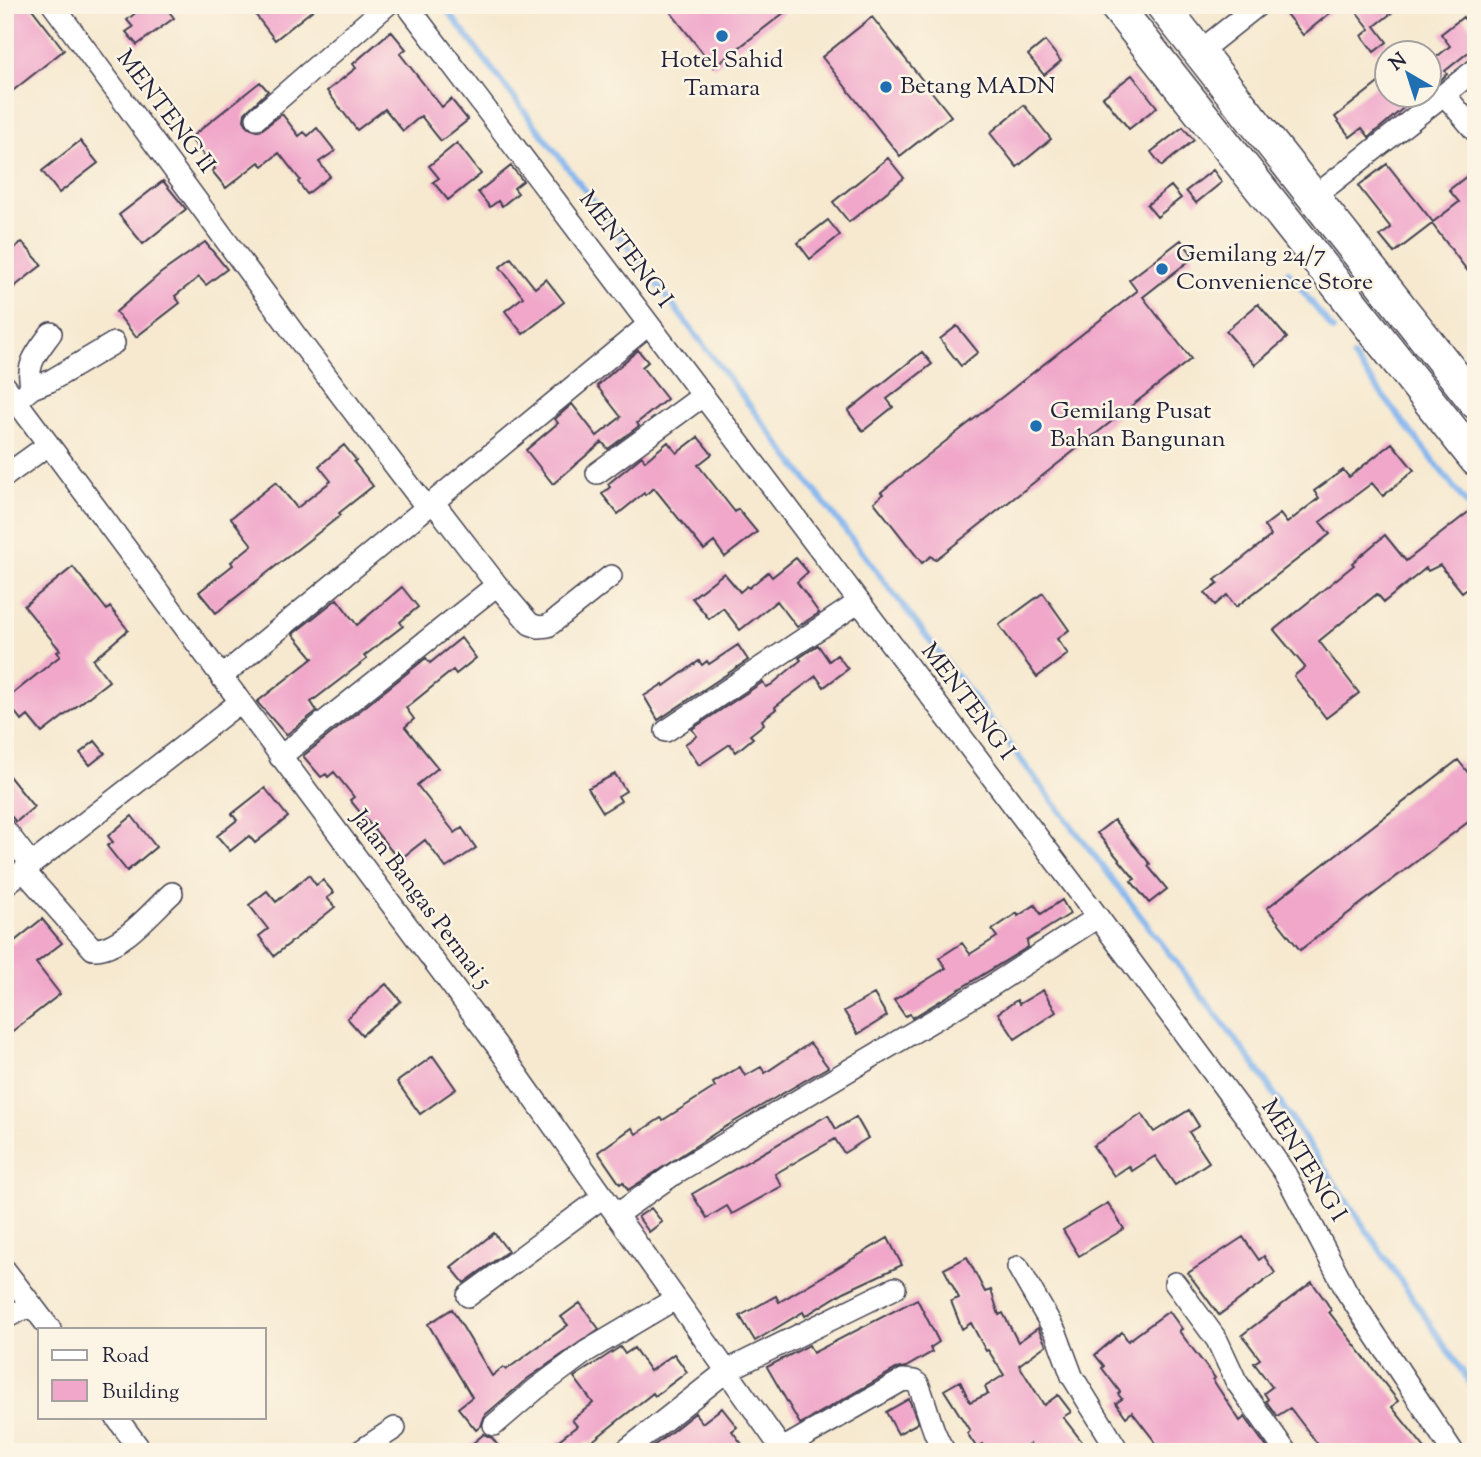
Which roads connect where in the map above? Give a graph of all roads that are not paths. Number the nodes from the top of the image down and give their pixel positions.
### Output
1 (53, 5) edge
2 (387, 5) edge
3 (407, 5) edge
4 (1115, 5) edge
5 (1162, 5) edge
6 (1258, 5) edge
7 (1199, 52) junction
8 (1476, 69) edge
9 (1444, 94) junction
10 (257, 118) dead end
11 (1476, 132) edge
12 (1314, 197) junction
13 (648, 325) junction
14 (51, 333) dead end
15 (114, 343) dead end
16 (18, 392) edge
17 (701, 397) junction
18 (1476, 403) edge
19 (48, 445) junction
20 (1476, 460) edge
21 (597, 473) dead end
22 (5, 476) edge
23 (431, 505) junction
24 (611, 576) dead end
25 (497, 586) junction
26 (859, 603) junction
27 (221, 677) junction
28 (240, 702) junction
29 (666, 731) dead end
30 (280, 757) junction
31 (5, 830) edge
32 (28, 867) junction
33 (5, 886) edge
34 (172, 893) dead end
35 (1098, 917) junction
36 (610, 1206) junction
37 (1018, 1267) dead end
38 (5, 1270) edge
39 (1175, 1283) dead end
40 (895, 1288) dead end
41 (468, 1296) dead end
42 (675, 1300) junction
43 (32, 1305) junction
44 (5, 1318) edge
45 (49, 1328) edge
46 (728, 1370) junction
47 (117, 1418) edge
48 (494, 1425) dead end
49 (395, 1428) dead end
50 (783, 1450) edge
51 (142, 1452) edge
52 (359, 1452) edge
53 (624, 1452) edge
54 (945, 1452) edge
55 (1119, 1452) edge
56 (1286, 1452) edge
57 (1453, 1452) edge

1 - 23 street, MENTENG II
2 - 10 street
3 - 13 street, MENTENG I
4 - 20 highway
5 - 7 highway
6 - 7 street
7 - 12 highway
8 - 9 street
9 - 11 street
9 - 12 street
12 - 18 highway
13 - 17 street, MENTENG I
13 - 23 street
14 - 16 street
15 - 16 street
16 - 19 street, Jalan Bangas Permai 5
17 - 21 street
17 - 26 street, MENTENG I
19 - 22 street
19 - 27 street, Jalan Bangas Permai 5
23 - 25 street, MENTENG II
23 - 27 street
24 - 25 street, MENTENG II
25 - 30 street
26 - 29 street
26 - 35 street, MENTENG I
27 - 28 street, Jalan Bangas Permai 5
28 - 30 street, Jalan Bangas Permai 5
28 - 32 street
30 - 36 street, Jalan Bangas Permai 5
31 - 32 street
32 - 33 street
32 - 34 street
35 - 36 street
35 - 57 street, MENTENG I
36 - 41 street
36 - 42 street, Jalan Bangas Permai 5
37 - 55 street
38 - 43 street
39 - 56 street
40 - 46 street
42 - 46 street, Jalan Bangas Permai 5
42 - 48 street
43 - 44 street
43 - 45 street
46 - 50 street, Jalan Bangas Permai 5
46 - 53 street
47 - 51 street
49 - 52 street
50 - 54 street

